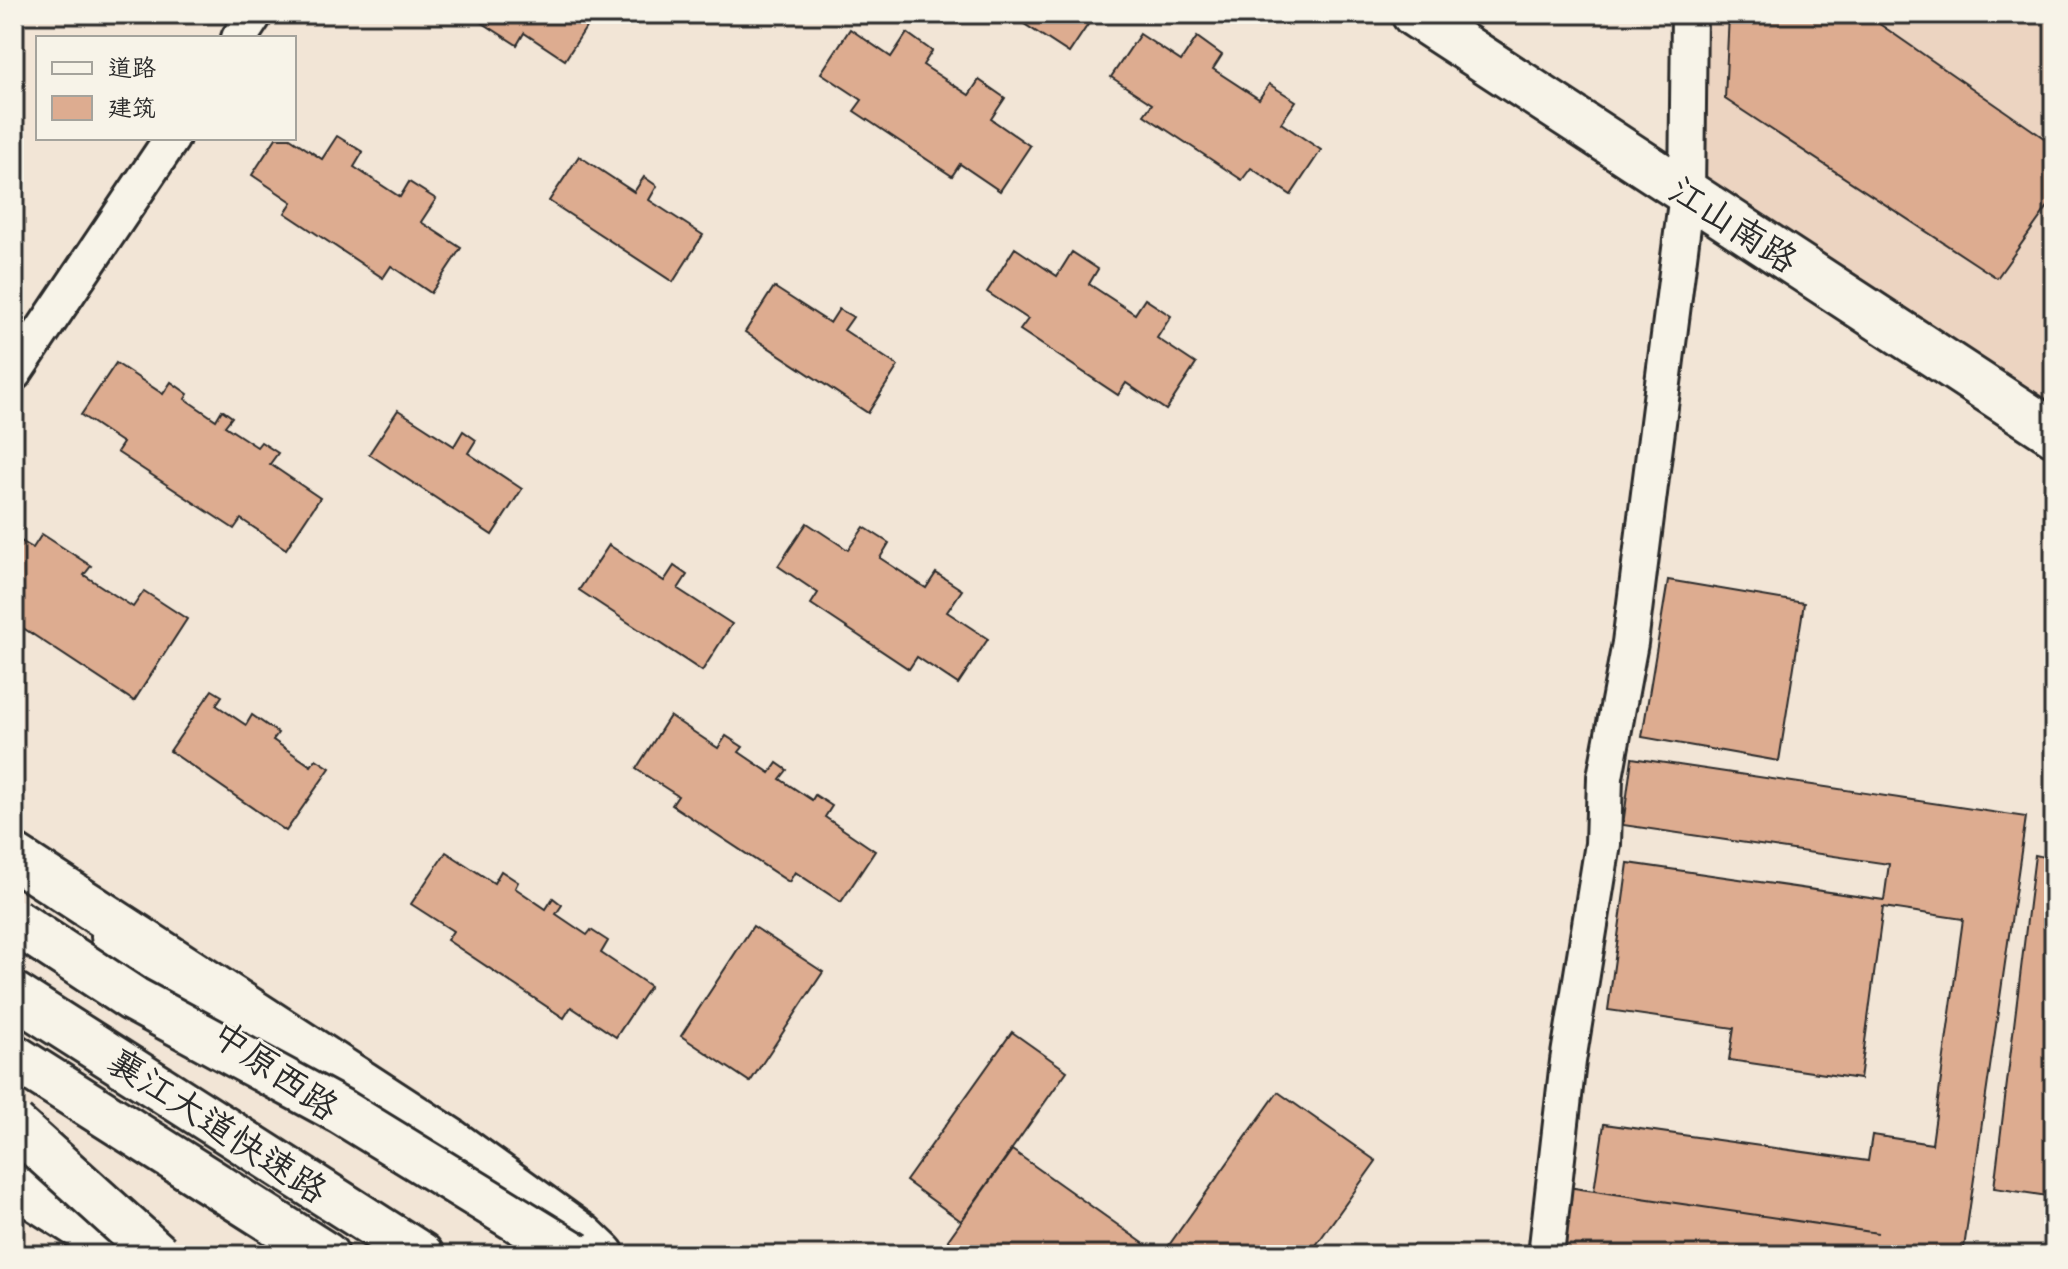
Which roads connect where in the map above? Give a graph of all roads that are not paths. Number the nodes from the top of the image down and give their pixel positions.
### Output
1 (255, 14) edge
2 (1414, 14) edge
3 (1689, 14) edge
4 (240, 36) edge
5 (171, 140) edge
6 (1687, 194) junction
7 (14, 373) edge
8 (2054, 433) edge
9 (14, 857) edge
10 (14, 864) edge
11 (14, 921) edge
12 (14, 995) edge
13 (14, 1057) edge
14 (14, 1125) edge
15 (14, 1161) edge
16 (14, 1184) edge
17 (125, 1255) edge
18 (158, 1255) edge
19 (186, 1255) edge
20 (326, 1255) edge
21 (421, 1255) edge
22 (555, 1255) edge
23 (575, 1255) edge
24 (602, 1255) edge
25 (1546, 1255) edge

1 - 4 street
2 - 6 main road, 江山南路
3 - 6 street
5 - 7 street
6 - 8 main road, 江山南路
6 - 25 street
9 - 24 main road
10 - 22 main road, 中原西路
11 - 23 main road, bridge
12 - 21 main road, 襄江大道快速路
13 - 20 main road, 襄江大道快速路
14 - 18 main road, bridge
15 - 19 main road
16 - 17 main road

